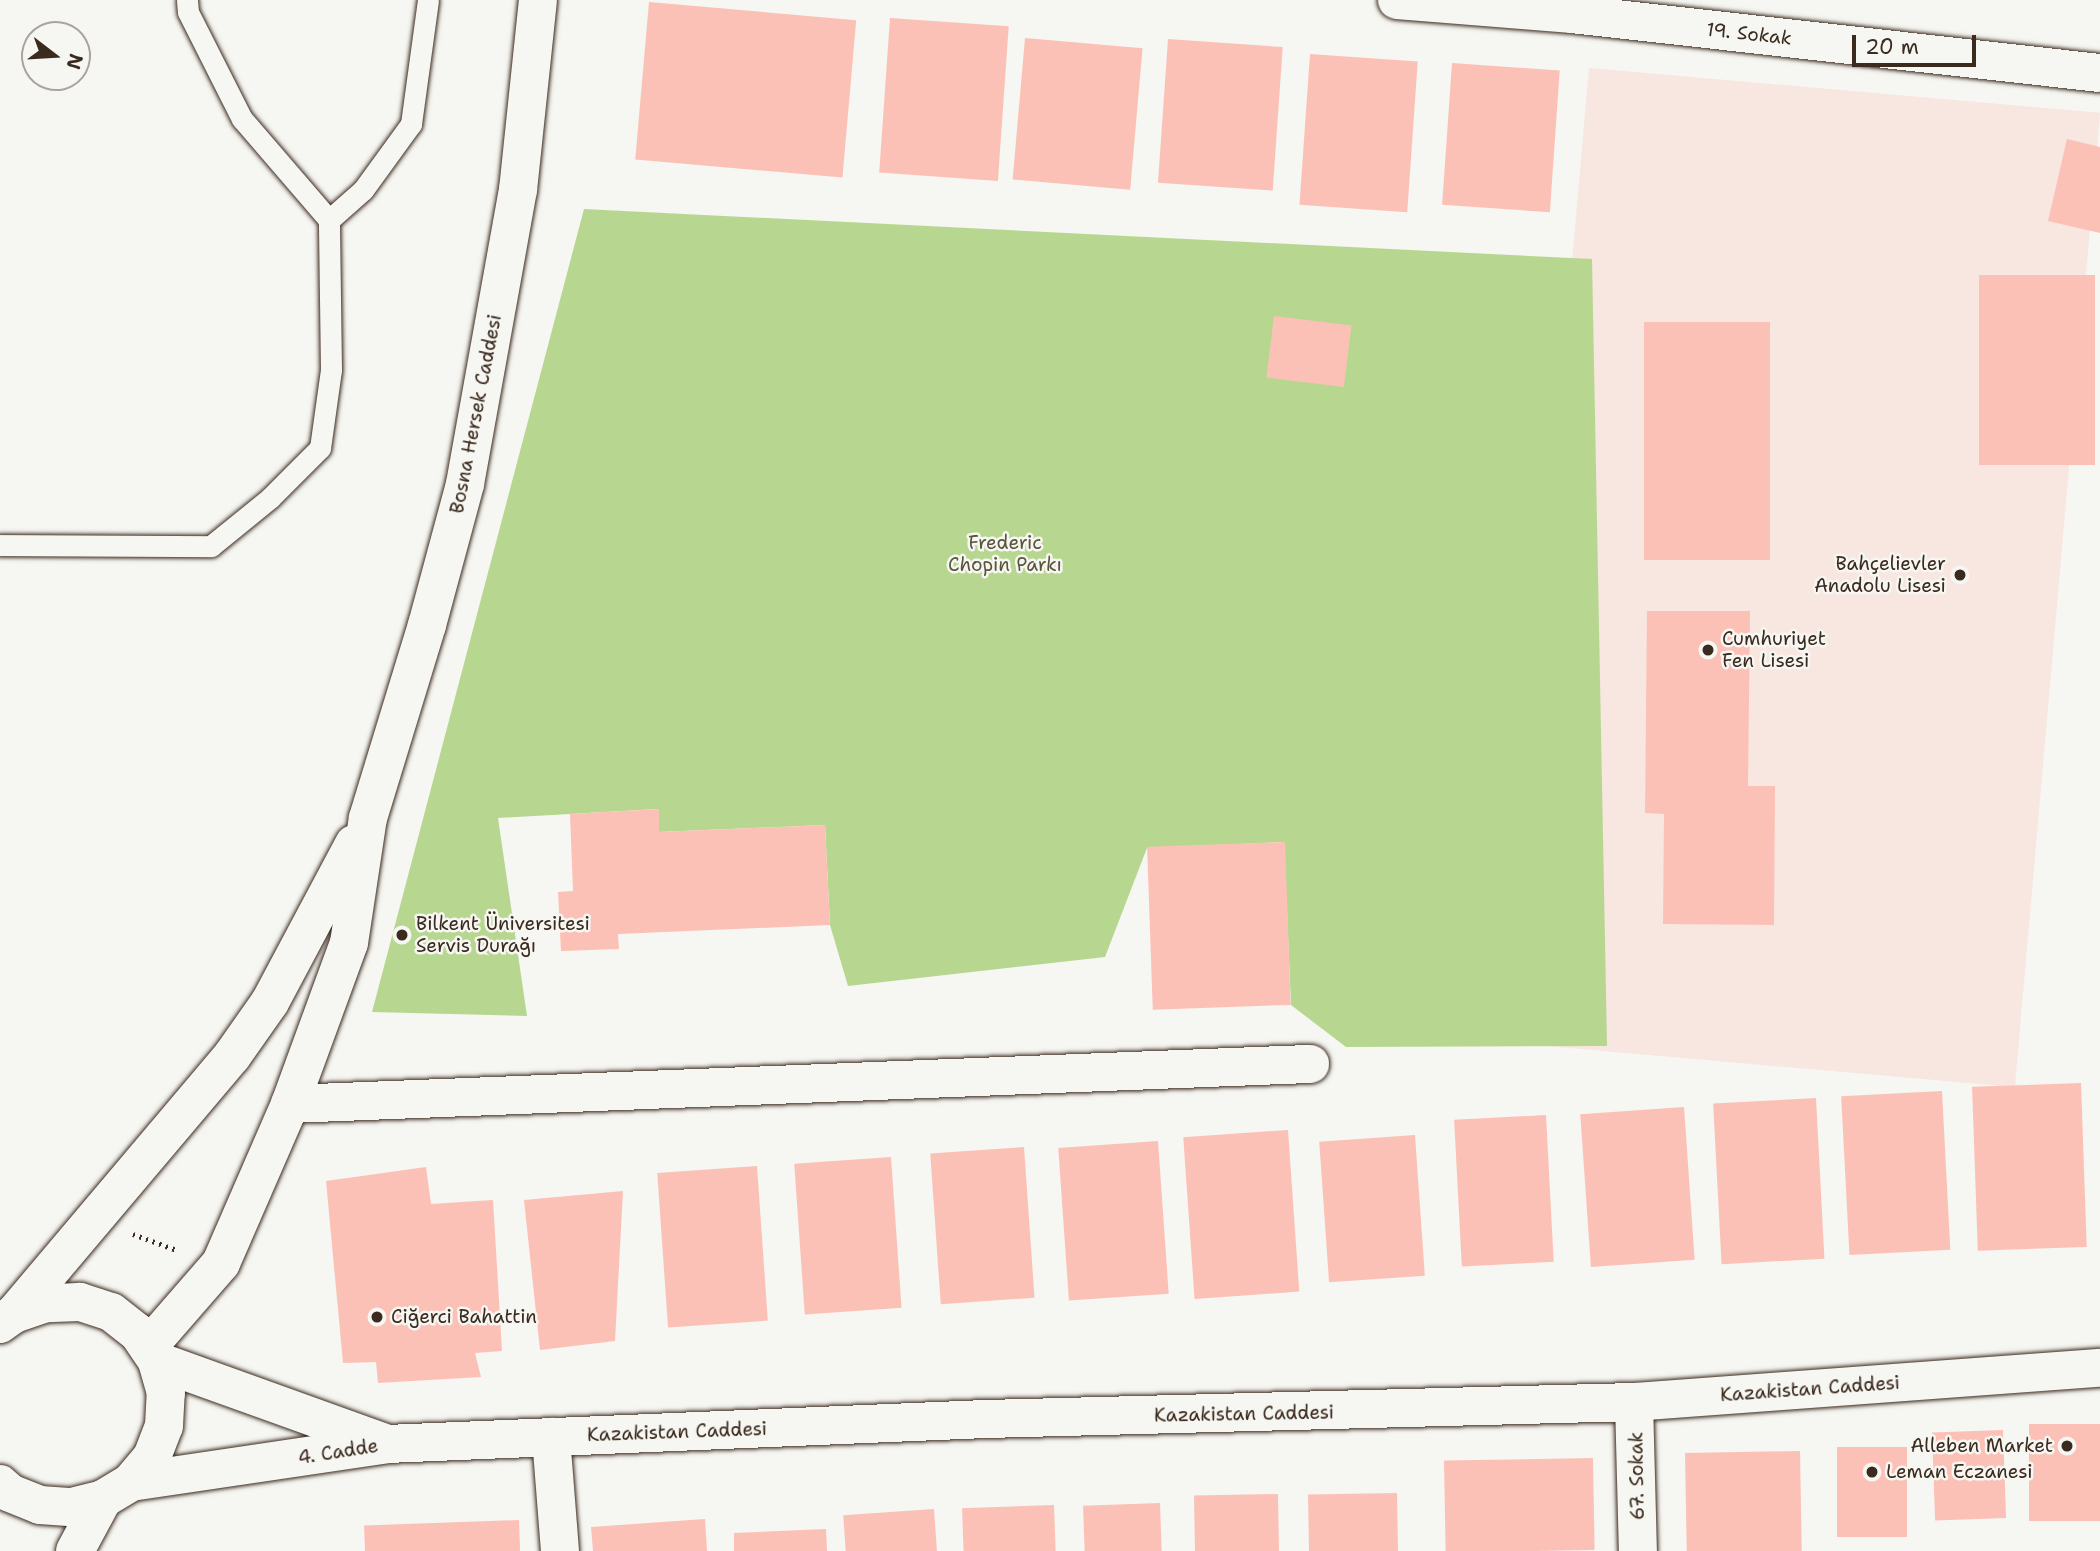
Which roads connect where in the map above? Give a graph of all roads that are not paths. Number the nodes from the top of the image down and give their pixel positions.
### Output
1 (187, 0) edge
2 (428, 0) edge
3 (538, 0) edge
4 (1397, 0) edge
5 (1571, 7) edge
6 (2100, 73) edge
7 (329, 220) junction
8 (0, 545) edge
9 (368, 818) junction
10 (1310, 1064) dead end
11 (290, 1104) junction
12 (7, 1319) edge
13 (153, 1354) junction
14 (2100, 1368) edge
15 (1634, 1402) junction
16 (551, 1437) junction
17 (387, 1444) junction
18 (0, 1484) edge
19 (117, 1491) junction
20 (75, 1551) edge
21 (559, 1551) edge
22 (1638, 1551) edge

1 - 7 lane
2 - 7 lane
3 - 9 main road, Bosna Hersek Caddesi
4 - 5 main road, 19. Sokak
5 - 6 main road, 19. Sokak
7 - 8 lane
9 - 11 main road
9 - 12 main road
10 - 11 main road
11 - 13 main road
12 - 13 main road
13 - 17 main road, 4. Cadde
13 - 19 main road
14 - 15 main road, Kazakistan Caddesi
15 - 16 main road, Kazakistan Caddesi
15 - 22 main road, 67. Sokak
16 - 17 main road, Kazakistan Caddesi
16 - 21 main road
17 - 19 main road, 4. Cadde
18 - 19 main road, 4. Cadde
19 - 20 main road

